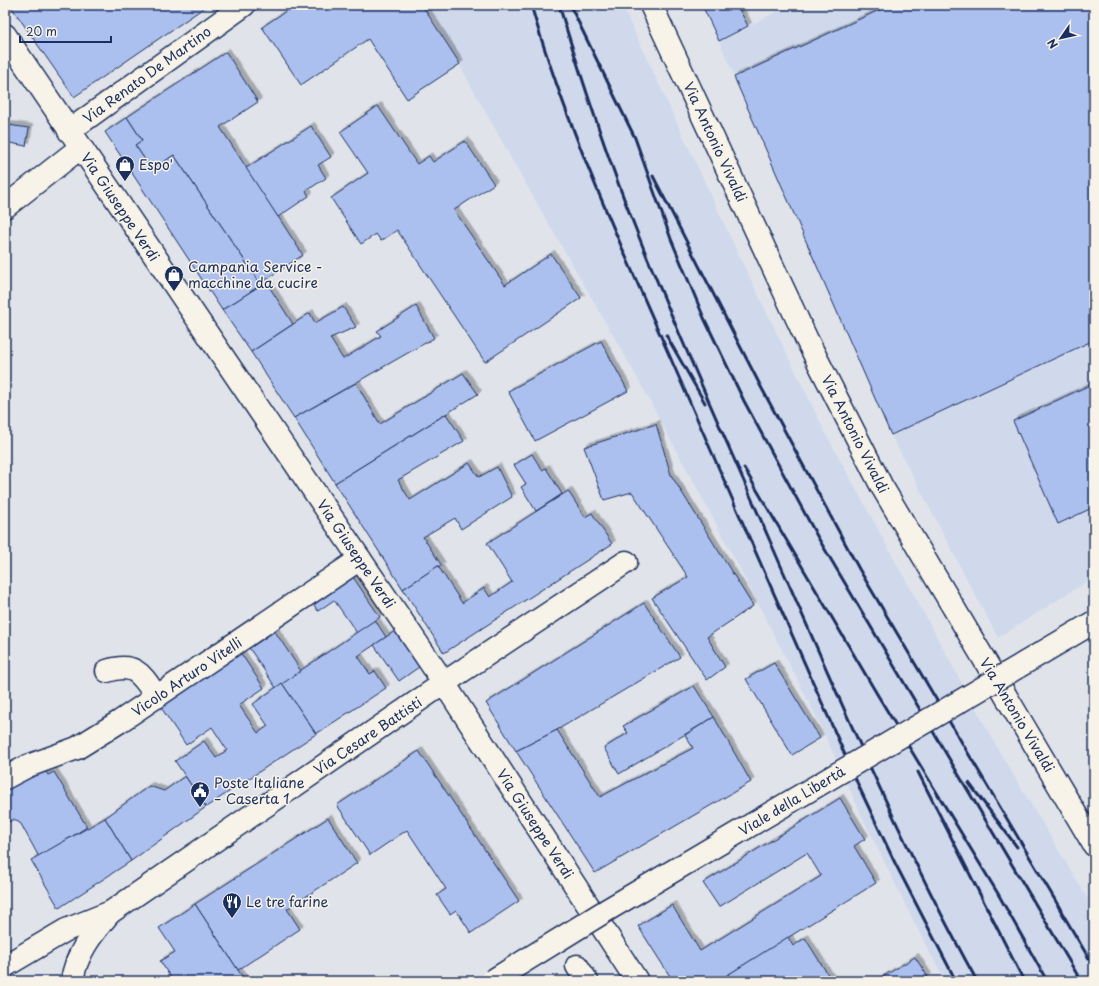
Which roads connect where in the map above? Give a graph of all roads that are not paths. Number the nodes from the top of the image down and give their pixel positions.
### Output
1 (244, 5) edge
2 (651, 5) edge
3 (5, 35) edge
4 (75, 140) junction
5 (5, 207) edge
6 (360, 559) junction
7 (626, 562) dead end
8 (1094, 622) edge
9 (107, 671) dead end
10 (444, 683) junction
11 (157, 697) junction
12 (5, 778) edge
13 (1094, 845) edge
14 (110, 912) junction
15 (5, 966) edge
16 (72, 981) edge
17 (492, 981) edge
18 (637, 981) edge

1 - 4 street, Via Renato De Martino
2 - 13 street, Via Antonio Vivaldi
3 - 4 street, Via Giuseppe Verdi
4 - 5 street, Via Renato De Martino
4 - 6 street, Via Giuseppe Verdi
6 - 10 street, Via Giuseppe Verdi
6 - 11 street, Vicolo Arturo Vitelli
7 - 10 street, Via Cesare Battisti
8 - 17 street, Viale della Libertà, bridge
9 - 11 street
10 - 14 street, Via Cesare Battisti
10 - 18 street, Via Giuseppe Verdi
11 - 12 street, Vicolo Arturo Vitelli
14 - 15 street, Via Cesare Battisti
14 - 16 street

